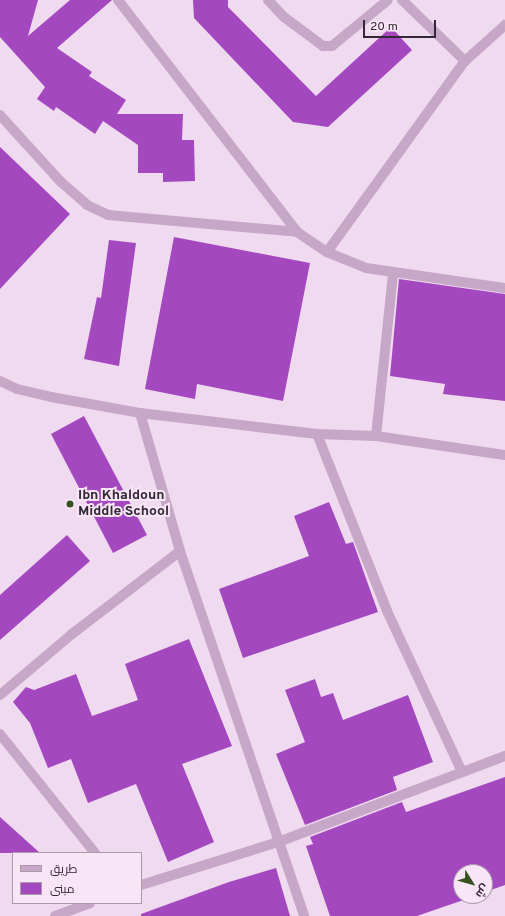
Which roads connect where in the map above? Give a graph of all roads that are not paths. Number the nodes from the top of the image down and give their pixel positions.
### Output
1 (118, 0) edge
2 (268, 0) edge
3 (388, 0) edge
4 (402, 0) edge
5 (505, 26) edge
6 (465, 61) junction
7 (0, 115) edge
8 (297, 232) junction
9 (327, 252) junction
10 (393, 274) junction
11 (505, 288) edge
12 (0, 381) edge
13 (140, 413) junction
14 (318, 434) junction
15 (376, 436) junction
16 (505, 454) edge
17 (180, 551) junction
18 (0, 695) edge
19 (0, 734) edge
20 (505, 756) edge
21 (462, 772) junction
22 (281, 842) junction
23 (94, 852) edge
24 (142, 885) edge
25 (87, 904) edge
26 (55, 916) edge
27 (304, 916) edge

1 - 8 street
2 - 3 street
4 - 6 street
5 - 6 street
6 - 9 street
7 - 8 street
8 - 9 street
9 - 10 street
10 - 11 street
10 - 15 street
12 - 13 street
13 - 14 street
13 - 17 street
14 - 15 street
14 - 21 street
15 - 16 street
17 - 18 street
17 - 22 street
19 - 23 street
20 - 21 street
21 - 22 street
22 - 24 street
22 - 27 street
25 - 26 street

